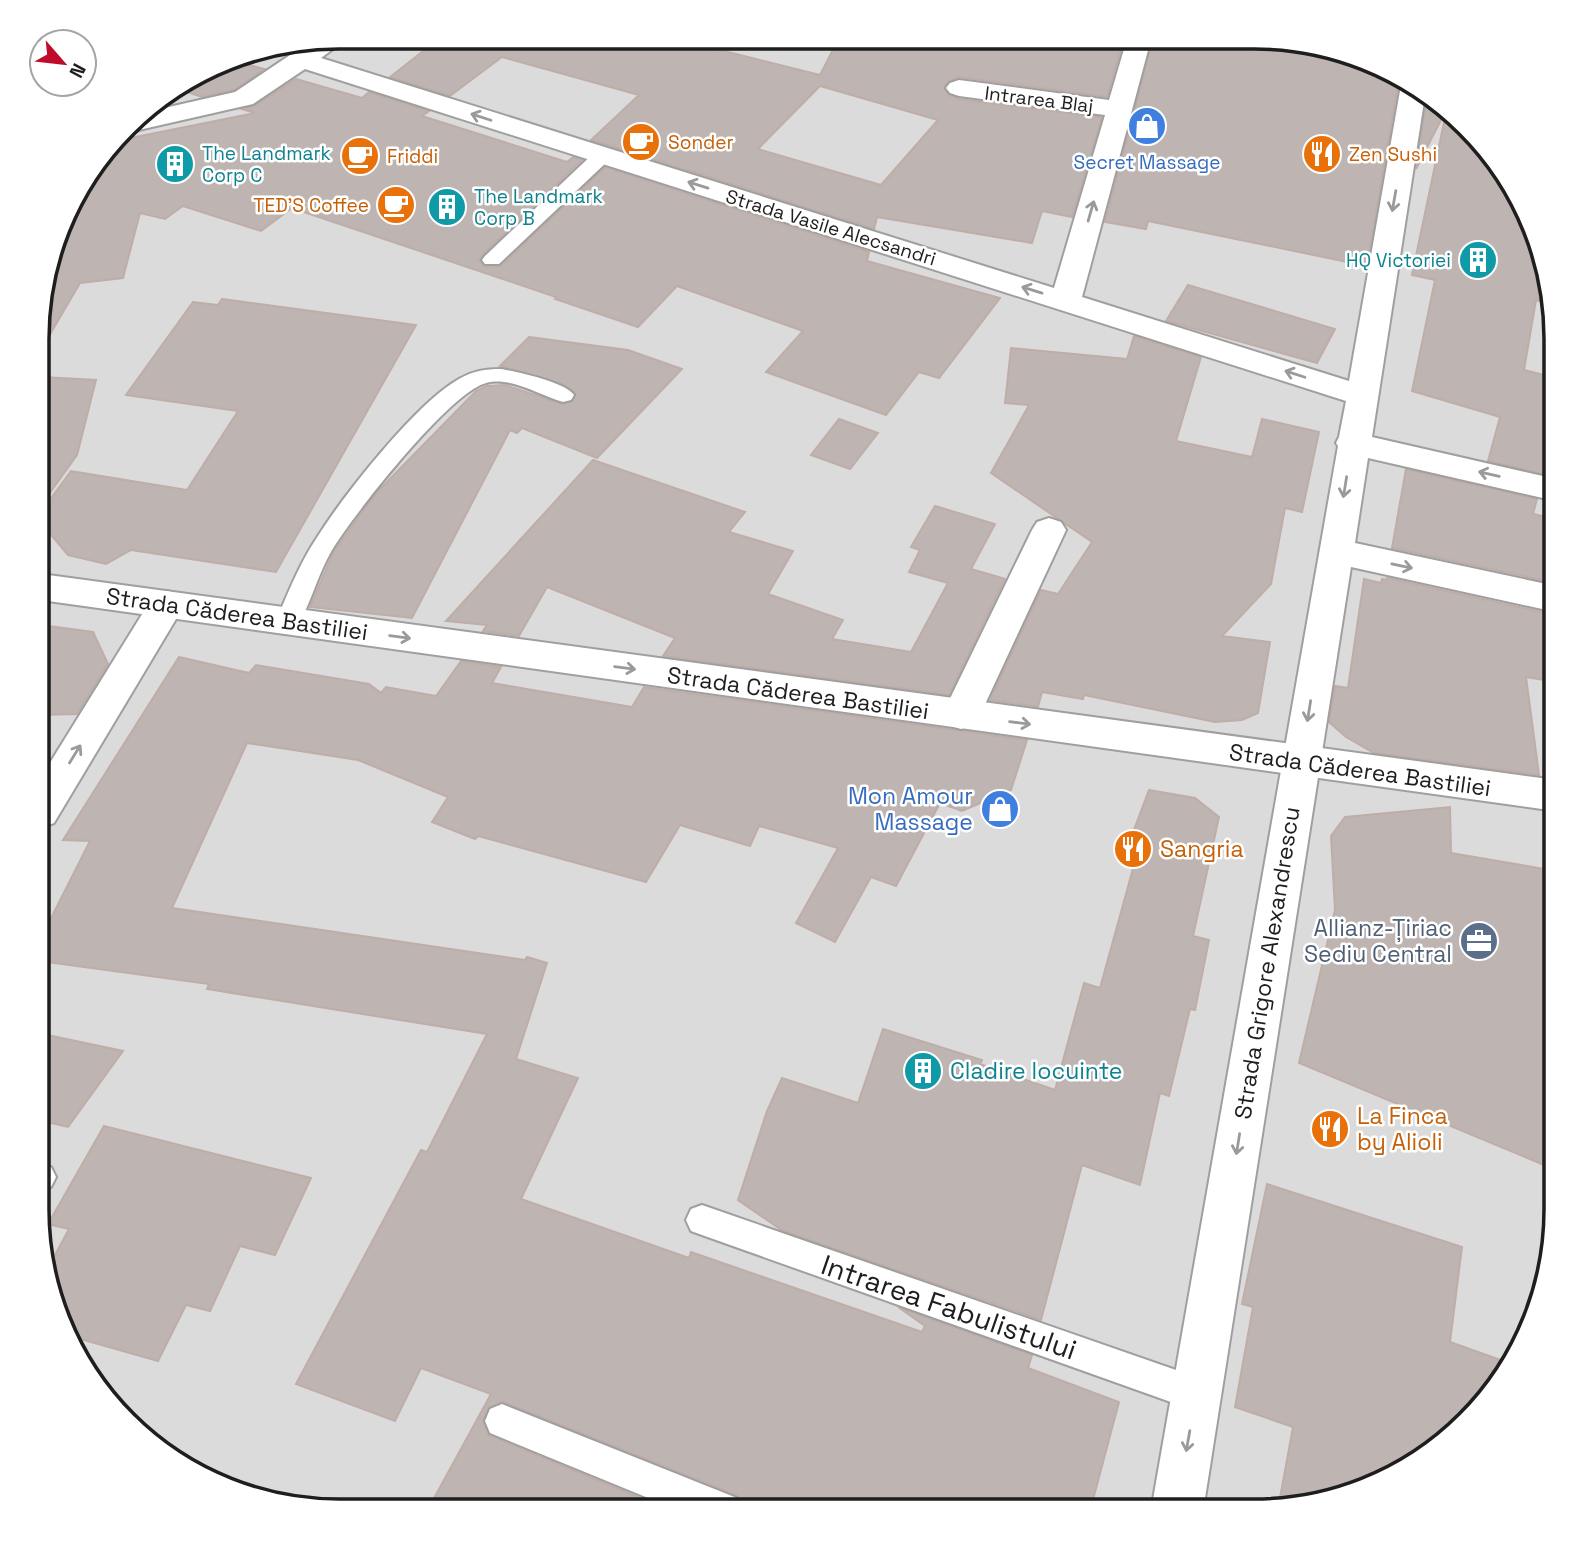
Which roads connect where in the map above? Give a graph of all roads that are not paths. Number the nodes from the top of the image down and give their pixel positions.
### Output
1 (1136, 49) edge
2 (315, 50) edge
3 (302, 60) junction
4 (959, 88) dead end
5 (1412, 96) edge
6 (1120, 109) junction
7 (157, 113) edge
8 (603, 155) junction
9 (492, 260) dead end
10 (1066, 300) junction
11 (563, 394) dead end
12 (1360, 395) junction
13 (1352, 443) junction
14 (1544, 487) edge
15 (1049, 530) dead end
16 (1335, 551) junction
17 (49, 588) edge
18 (1544, 596) edge
19 (167, 604) junction
20 (288, 621) junction
21 (961, 715) junction
22 (1301, 762) junction
23 (1544, 794) edge
24 (49, 797) edge
25 (702, 1220) dead end
26 (1196, 1394) junction
27 (502, 1421) dead end
28 (694, 1499) edge
29 (1179, 1499) edge

1 - 6 street
2 - 3 street
3 - 7 street
8 -> 3 street, Strada Vasile Alecsandri
4 - 6 street, Intrarea Blaj
5 -> 12 street, Strada Grigore Alexandrescu
10 -> 6 street
8 - 9 lane
10 -> 8 street, Strada Vasile Alecsandri
12 -> 10 street, Strada Vasile Alecsandri
11 - 20 lane
12 - 13 street, Strada Grigore Alexandrescu
14 -> 13 street
13 -> 16 street, Strada Grigore Alexandrescu
15 - 21 street
16 -> 18 street
16 -> 22 street, Strada Grigore Alexandrescu
17 - 19 street, Strada Căderea Bastiliei
19 - 20 street, Strada Căderea Bastiliei
24 -> 19 street
20 -> 21 street, Strada Căderea Bastiliei
21 -> 22 street, Strada Căderea Bastiliei
22 - 23 street, Strada Căderea Bastiliei
22 -> 26 street, Strada Grigore Alexandrescu
25 - 26 lane, Intrarea Fabulistului
26 -> 29 street, Strada Grigore Alexandrescu
27 - 28 lane

